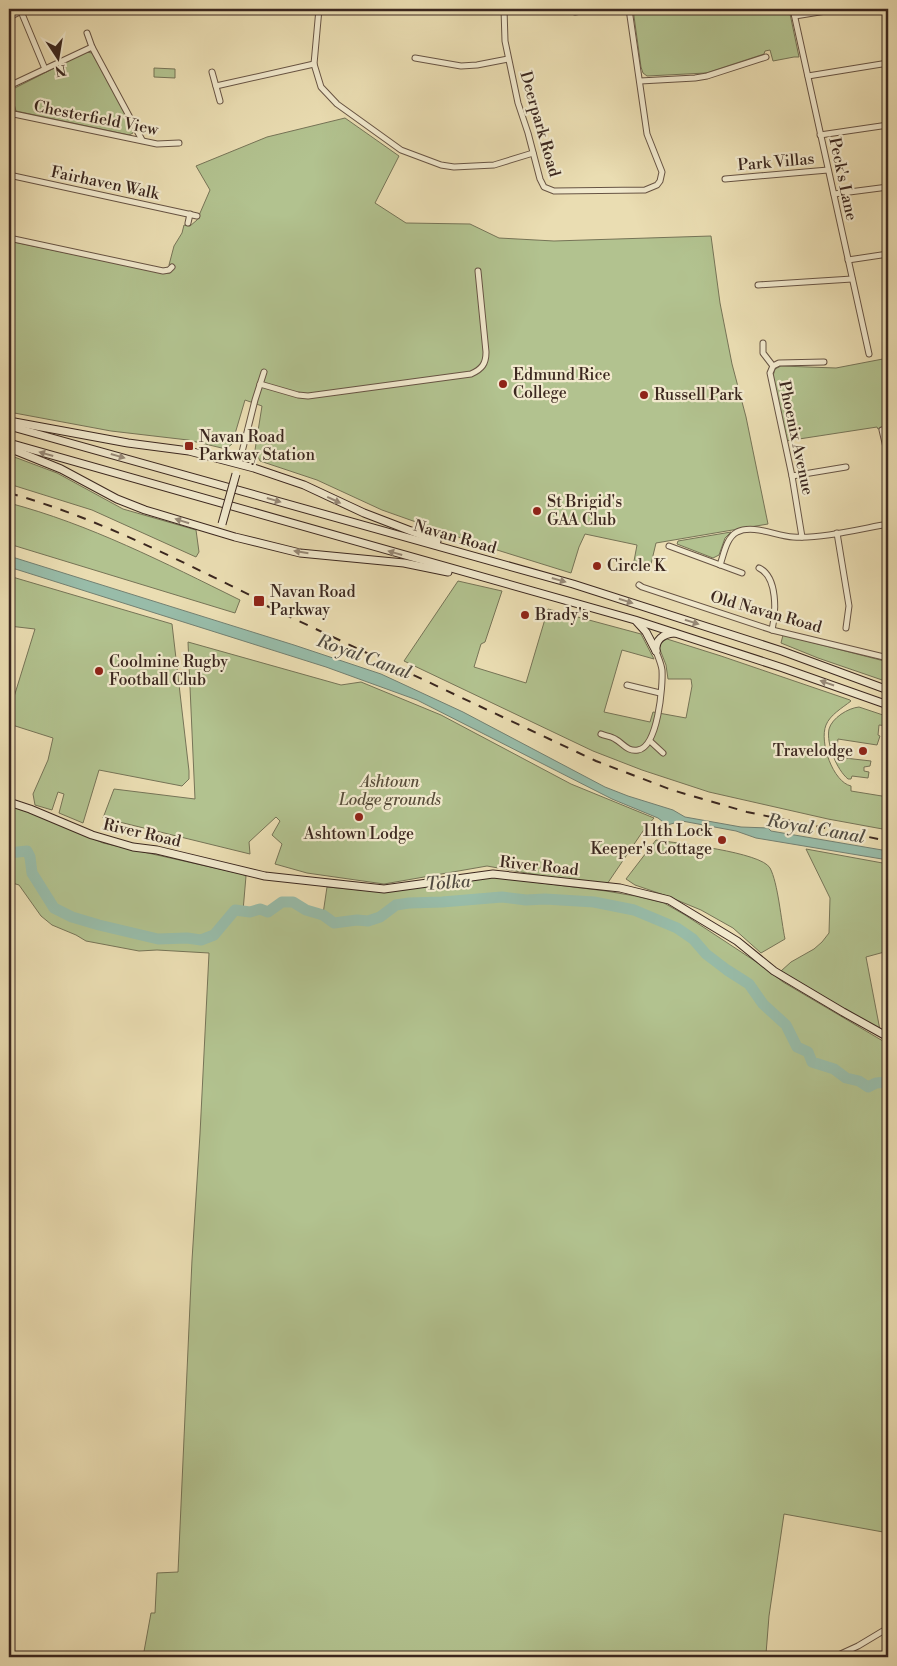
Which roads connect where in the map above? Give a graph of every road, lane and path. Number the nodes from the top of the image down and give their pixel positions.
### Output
1 (318, 9) edge
2 (504, 9) edge
3 (592, 9) edge
4 (629, 9) edge
5 (793, 9) edge
6 (838, 9) edge
7 (22, 10) edge
8 (575, 12) dead end
9 (795, 16) junction
10 (9, 17) edge
11 (87, 32) dead end
12 (92, 47) junction
13 (766, 57) dead end
14 (415, 58) dead end
15 (508, 59) junction
16 (888, 63) edge
17 (314, 64) junction
18 (45, 69) junction
19 (212, 72) dead end
20 (808, 76) junction
21 (640, 81) junction
22 (9, 86) edge
23 (216, 86) junction
24 (220, 101) dead end
25 (9, 113) edge
26 (888, 125) edge
27 (820, 135) junction
28 (142, 140) junction
29 (179, 143) dead end
30 (533, 153) junction
31 (828, 170) junction
32 (9, 175) edge
33 (725, 179) dead end
34 (888, 187) edge
35 (834, 194) junction
36 (190, 214) junction
37 (197, 216) dead end
38 (188, 223) dead end
39 (9, 238) edge
40 (888, 254) edge
41 (848, 260) junction
42 (172, 267) dead end
43 (478, 271) dead end
44 (852, 278) junction
45 (758, 285) dead end
46 (763, 343) dead end
47 (869, 354) dead end
48 (824, 362) dead end
49 (773, 366) junction
50 (264, 372) dead end
51 (260, 384) junction
52 (9, 421) edge
53 (9, 426) edge
54 (882, 430) dead end
55 (9, 443) edge
56 (9, 448) edge
57 (888, 454) edge
58 (239, 464) junction
59 (846, 467) dead end
60 (792, 476) junction
61 (888, 524) edge
62 (219, 532) junction
63 (837, 533) junction
64 (802, 537) junction
65 (669, 546) dead end
66 (720, 565) junction
67 (512, 567) junction
68 (759, 568) dead end
69 (742, 573) dead end
70 (492, 581) junction
71 (639, 585) dead end
72 (635, 620) junction
73 (846, 628) dead end
74 (772, 630) junction
75 (674, 633) junction
76 (656, 651) junction
77 (888, 658) edge
78 (626, 685) dead end
79 (888, 690) edge
80 (660, 693) junction
81 (888, 706) edge
82 (601, 734) dead end
83 (650, 741) junction
84 (664, 753) dead end
85 (9, 802) edge
86 (888, 1037) edge
87 (888, 1628) edge
88 (834, 1657) edge

1 - 17 street
2 - 15 street, Deerpark Road
3 - 8 street
4 - 21 street
5 - 9 street, Peck's Lane
6 - 9 street
7 - 10 street
7 - 18 street
9 - 20 street, Peck's Lane
11 - 12 street
12 - 18 street
12 - 28 street
13 - 21 street
14 - 15 street
15 - 30 street, Deerpark Road
16 - 20 street
17 - 23 street
17 - 30 street
18 - 22 street
19 - 23 street
20 - 27 street, Peck's Lane
21 - 30 street, Deerpark Road
23 - 24 street
25 - 28 street, Chesterfield View
26 - 27 street
27 - 31 street, Peck's Lane
28 - 29 street, Chesterfield View
31 - 33 street, Park Villas
31 - 35 street, Peck's Lane
32 - 36 street, Fairhaven Walk
34 - 35 street
35 - 41 street, Peck's Lane
36 - 37 street, Fairhaven Walk
36 - 38 street
39 - 42 street
40 - 41 street
41 - 44 street, Peck's Lane
43 - 51 street
44 - 45 street
44 - 47 street, Peck's Lane
46 - 49 street
48 - 49 street, Phoenix Avenue
49 - 60 street, Phoenix Avenue
50 - 51 street
51 - 58 street
52 - 58 main road
53 -> 67 main road, Navan Road
54 - 57 street
70 -> 55 main road, Navan Road
62 -> 56 main road
58 - 62 main road, bridge
58 -> 67 main road
59 - 60 street
60 - 64 street, Phoenix Avenue
61 - 63 street
70 -> 62 main road
63 - 64 street
63 - 73 street
64 - 66 street
65 - 66 street
66 - 69 street
67 -> 79 main road, Navan Road
68 - 74 street
70 - 72 main road, Navan Road
71 - 74 street, Old Navan Road
72 - 75 main road, Navan Road
72 - 76 main road
74 - 77 street, Old Navan Road
75 - 76 main road
81 -> 75 main road, Navan Road
76 - 80 street
78 - 80 street
80 - 83 street
82 - 83 street
83 - 84 street
85 - 86 main road, River Road
87 - 88 street

